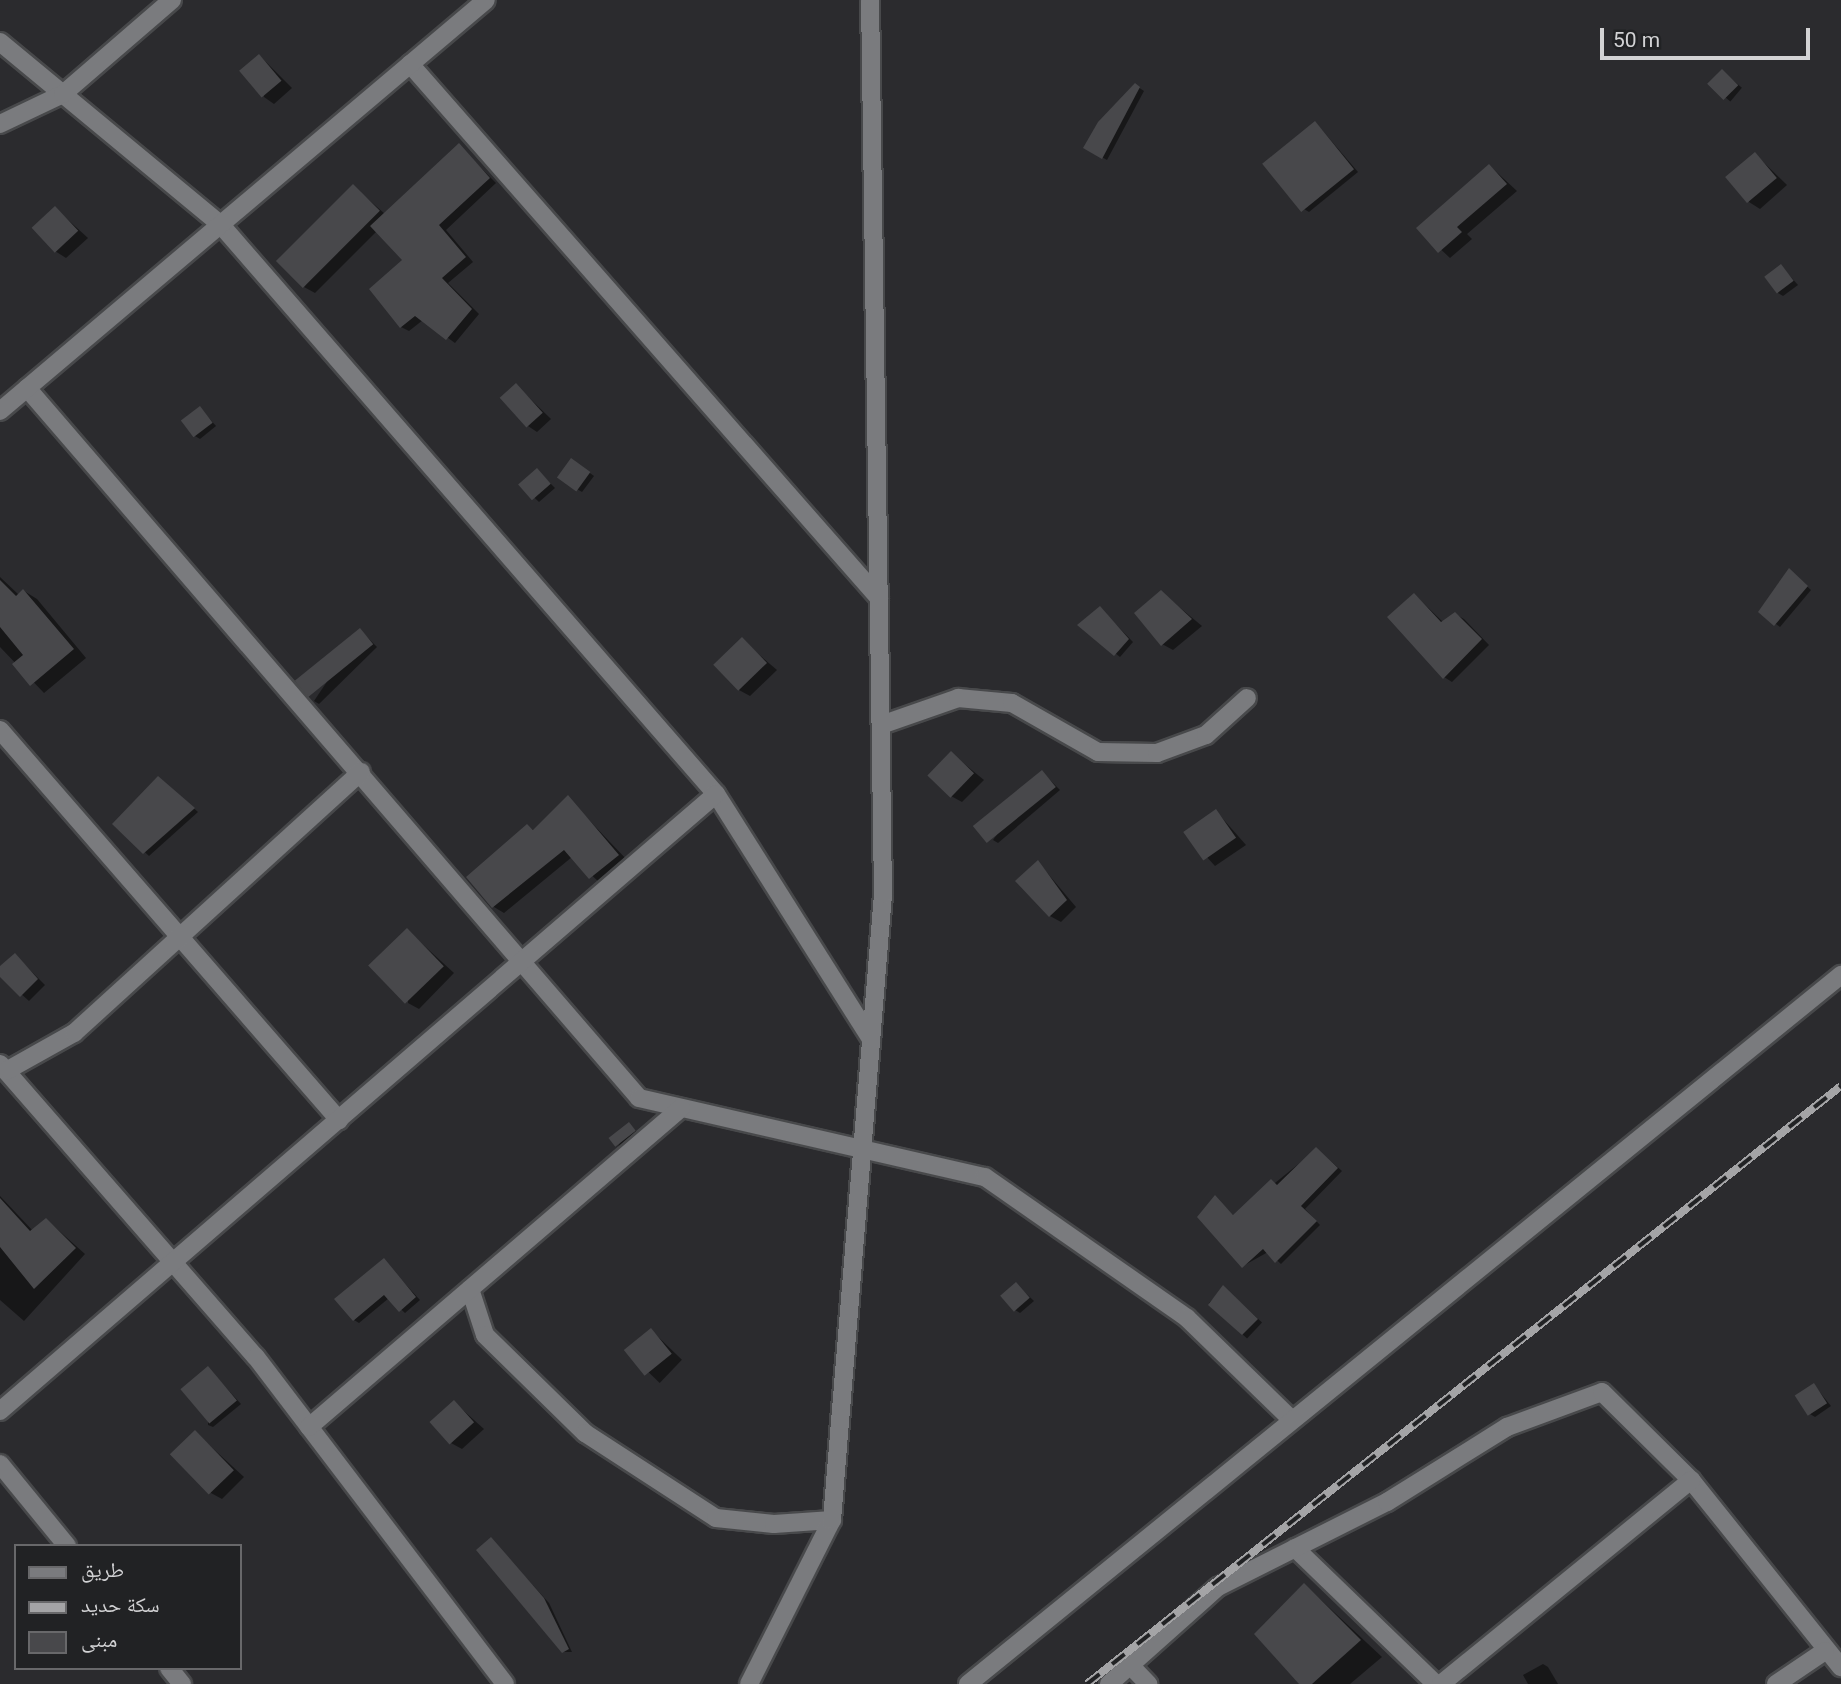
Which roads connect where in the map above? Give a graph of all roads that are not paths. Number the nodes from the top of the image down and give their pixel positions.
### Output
1 (172, 0) edge
2 (486, 0) edge
3 (870, 0) edge
4 (0, 42) edge
5 (410, 64) junction
6 (63, 94) junction
7 (0, 124) edge
8 (221, 225) junction
9 (27, 388) junction
10 (0, 411) edge
11 (879, 598) junction
12 (1247, 698) dead end
13 (881, 725) junction
14 (0, 730) edge
15 (361, 772) junction
16 (716, 794) junction
17 (177, 934) junction
18 (524, 960) junction
19 (1841, 975) edge
20 (871, 1039) junction
21 (3, 1068) edge
22 (681, 1108) junction
23 (339, 1120) junction
24 (862, 1153) junction
25 (174, 1263) junction
26 (470, 1289) junction
27 (0, 1411) edge
28 (1292, 1420) junction
29 (309, 1427) junction
30 (0, 1464) edge
31 (1691, 1480) junction
32 (832, 1520) junction
33 (65, 1544) edge
34 (1295, 1548) junction
35 (1825, 1651) junction
36 (1129, 1664) junction
37 (1841, 1667) edge
38 (505, 1684) edge
39 (749, 1684) edge
40 (968, 1684) edge
41 (1109, 1684) edge
42 (1148, 1684) edge
43 (1439, 1684) edge
44 (1776, 1684) edge

1 - 6 street
2 - 5 street
3 - 11 street
4 - 6 street
5 - 8 street
5 - 11 street
6 - 7 street
6 - 8 street
8 - 9 street
8 - 16 street
9 - 10 street
9 - 15 street
11 - 13 street
12 - 13 street
13 - 20 street
14 - 17 street
15 - 17 street
15 - 18 street
16 - 18 street
16 - 20 street
17 - 21 street
17 - 23 street
18 - 22 street
18 - 23 street
19 - 28 street
20 - 24 street
21 - 25 street
22 - 24 street
22 - 26 street
23 - 25 street
24 - 28 street
24 - 32 street
25 - 27 street
25 - 29 street
26 - 29 street
26 - 32 street
28 - 40 street
29 - 38 street
30 - 33 street
31 - 34 street
31 - 35 street
31 - 43 street
32 - 39 street
34 - 36 street
34 - 43 street
35 - 37 street
35 - 44 street
36 - 41 street
36 - 42 street

